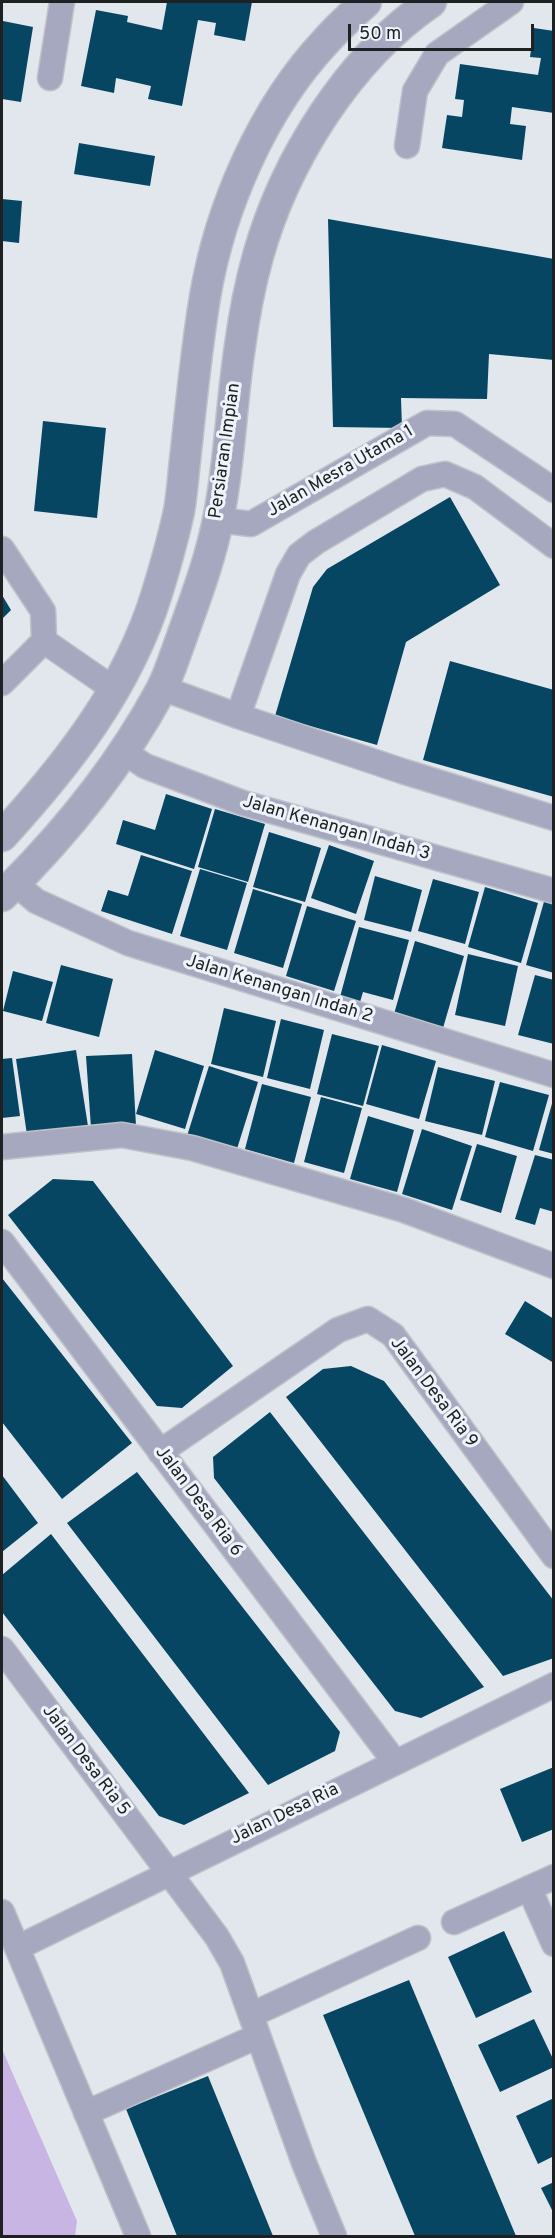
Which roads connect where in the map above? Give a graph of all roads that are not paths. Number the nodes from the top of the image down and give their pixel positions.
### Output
1 (62, 2) edge
2 (366, 2) edge
3 (431, 2) edge
4 (511, 2) edge
5 (50, 78) dead end
6 (407, 146) dead end
7 (554, 490) edge
8 (218, 520) junction
9 (554, 546) edge
10 (2, 549) edge
11 (44, 641) junction
12 (2, 683) edge
13 (162, 688) junction
14 (115, 690) junction
15 (238, 716) junction
16 (124, 752) junction
17 (554, 818) edge
18 (2, 836) edge
19 (8, 890) edge
20 (554, 891) edge
21 (554, 1075) edge
22 (2, 1147) edge
23 (2, 1242) edge
24 (554, 1266) edge
25 (160, 1452) junction
26 (554, 1556) edge
27 (2, 1649) edge
28 (554, 1685) edge
29 (395, 1762) junction
30 (169, 1872) junction
31 (554, 1877) edge
32 (529, 1888) junction
33 (2, 1912) edge
34 (454, 1922) dead end
35 (418, 1938) dead end
36 (554, 1944) edge
37 (17, 1948) junction
38 (255, 2026) junction
39 (86, 2113) junction
40 (138, 2236) edge
41 (334, 2236) edge

1 - 5 street
2 - 14 street
3 - 8 street, Persiaran Impian
4 - 6 street
7 - 8 street, Jalan Mesra Utama 1
8 - 13 street, Persiaran Impian
9 - 15 street
10 - 11 street
11 - 12 street
11 - 14 street
13 - 15 street
13 - 16 street, Persiaran Impian
14 - 18 street
15 - 17 street
16 - 19 street, Persiaran Impian
16 - 20 street, Jalan Kenangan Indah 3
19 - 21 street, Jalan Kenangan Indah 2
22 - 24 street
23 - 25 street, Jalan Desa Ria 6
25 - 26 street, Jalan Desa Ria 9
25 - 29 street, Jalan Desa Ria 6
27 - 30 street, Jalan Desa Ria 5
28 - 29 street, Jalan Desa Ria
29 - 30 street, Jalan Desa Ria
30 - 37 street, Jalan Desa Ria
30 - 38 street, Jalan Desa Ria 5
31 - 32 street
32 - 34 street
32 - 36 street
33 - 37 street
35 - 38 street
37 - 39 street
38 - 39 street
38 - 41 street, Jalan Desa Ria 5
39 - 40 street

